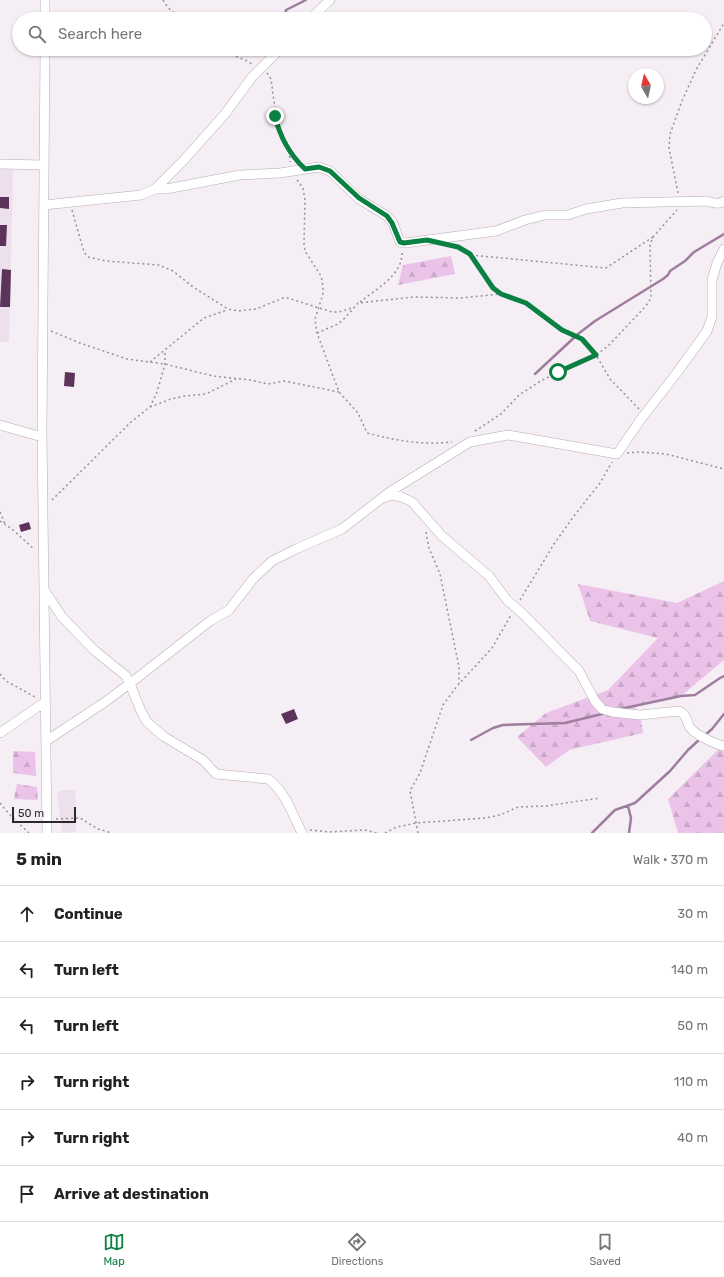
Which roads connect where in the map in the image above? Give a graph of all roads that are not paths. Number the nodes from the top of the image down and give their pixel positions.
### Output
1 (45, 0) edge
2 (330, 0) edge
3 (45, 12) edge
4 (317, 12) edge
5 (45, 56) edge
6 (273, 56) edge
7 (0, 164) edge
8 (44, 165) junction
9 (155, 189) junction
10 (724, 202) edge
11 (44, 205) junction
12 (724, 250) edge
13 (0, 425) edge
14 (42, 437) junction
15 (380, 499) junction
16 (44, 591) junction
17 (130, 684) junction
18 (45, 702) junction
19 (0, 733) edge
20 (46, 741) junction
21 (724, 746) edge
22 (300, 830) edge
23 (47, 833) edge

1 - 3 street
2 - 4 street
5 - 8 street
6 - 9 street
7 - 8 street
8 - 11 street
9 - 10 street
9 - 11 street
11 - 14 street
12 - 15 street
13 - 14 street
14 - 16 street
15 - 17 street
15 - 21 street
16 - 17 street
16 - 18 street
17 - 20 street
17 - 22 street
18 - 19 street
18 - 20 street
20 - 23 street

